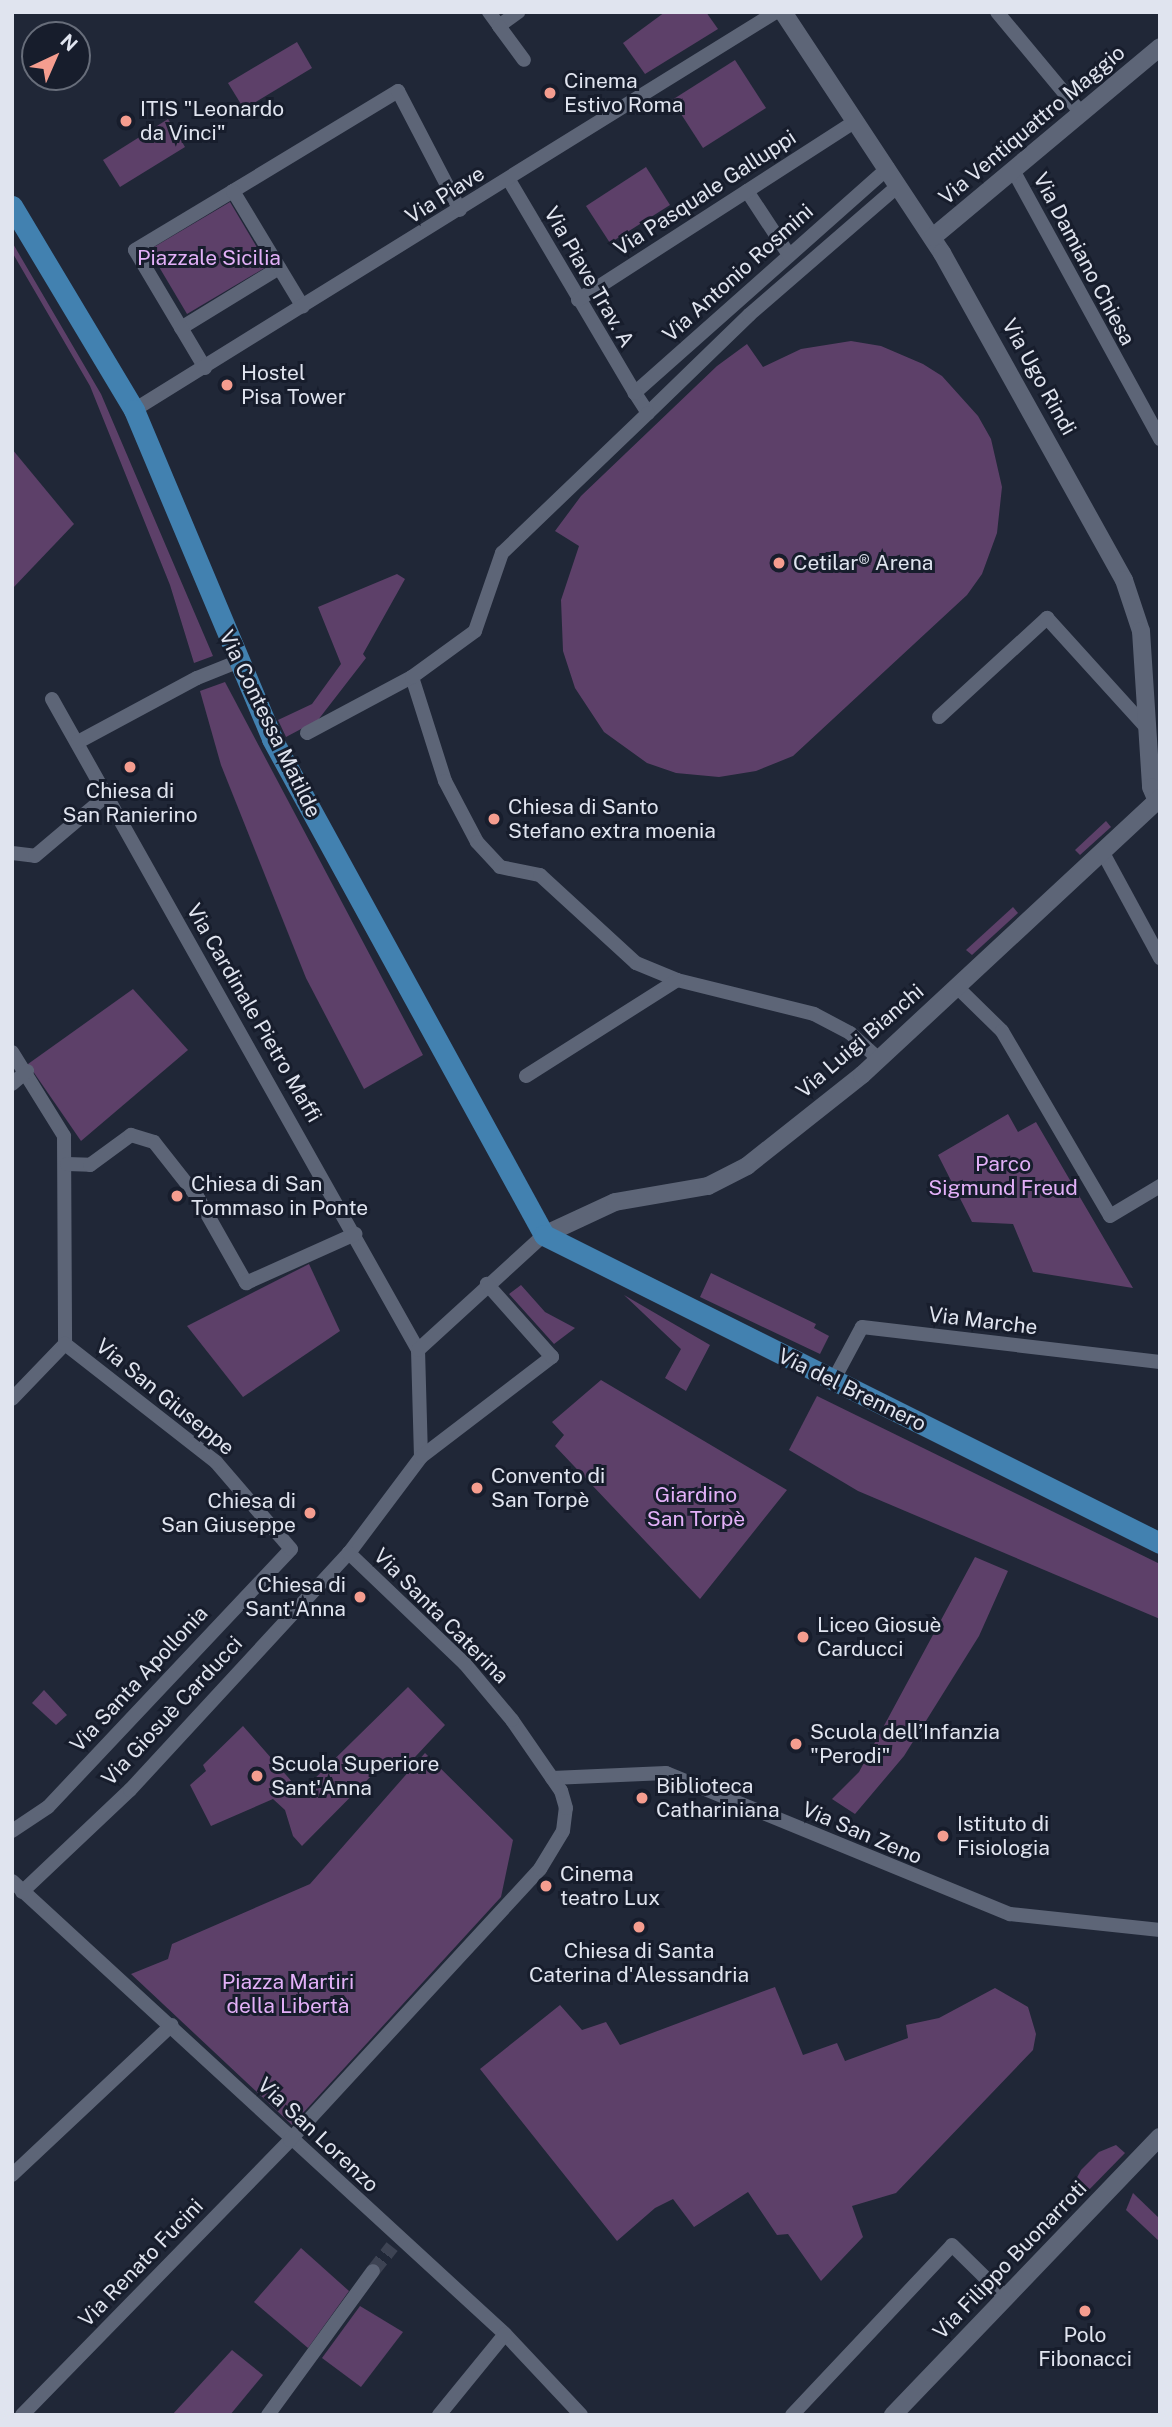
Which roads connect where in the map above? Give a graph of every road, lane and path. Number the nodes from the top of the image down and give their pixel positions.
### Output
1 (489, 12) edge
2 (518, 12) edge
3 (776, 12) edge
4 (783, 12) edge
5 (997, 12) edge
6 (499, 26) junction
7 (1160, 47) edge
8 (524, 60) dead end
9 (1083, 114) junction
10 (856, 121) junction
11 (888, 168) junction
12 (1013, 170) junction
13 (509, 180) junction
14 (899, 185) junction
15 (233, 191) junction
16 (747, 191) junction
17 (12, 206) edge
18 (460, 210) junction
19 (933, 237) junction
20 (789, 255) junction
21 (279, 268) junction
22 (578, 300) junction
23 (303, 307) junction
24 (181, 328) junction
25 (205, 368) junction
26 (635, 393) junction
27 (134, 410) junction
28 (648, 413) junction
29 (1160, 439) edge
30 (237, 662) junction
31 (412, 677) junction
32 (52, 699) dead end
33 (939, 718) dead end
34 (1146, 727) junction
35 (307, 733) dead end
36 (78, 742) junction
37 (106, 796) junction
38 (1158, 800) edge
39 (1102, 851) junction
40 (19, 855) edge
41 (1160, 958) edge
42 (677, 980) junction
43 (956, 986) junction
44 (12, 1052) edge
45 (879, 1059) junction
46 (27, 1071) junction
47 (526, 1076) dead end
48 (12, 1084) edge
49 (67, 1164) junction
50 (1160, 1186) edge
51 (355, 1234) junction
52 (544, 1236) junction
53 (487, 1284) junction
54 (65, 1344) junction
55 (418, 1350) junction
56 (1160, 1362) edge
57 (833, 1381) junction
58 (12, 1399) edge
59 (421, 1457) junction
60 (1160, 1543) edge
61 (291, 1549) joint
62 (348, 1553) junction
63 (552, 1778) junction
64 (12, 1831) edge
65 (17, 1887) edge
66 (1160, 1930) edge
67 (172, 2025) junction
68 (1160, 2137) edge
69 (290, 2140) junction
70 (12, 2175) edge
71 (373, 2271) tunnel mouth
72 (1005, 2297) junction
73 (505, 2334) junction
74 (12, 2408) edge
75 (20, 2415) edge
76 (268, 2415) edge
77 (439, 2415) edge
78 (581, 2415) edge
79 (792, 2415) edge
80 (893, 2415) edge

1 - 6 street
2 - 6 street
3 - 13 street, Via Piave
4 - 10 street, Via Ugo Rindi
5 - 9 street
6 - 8 street
7 - 9 street, Via Ventiquattro Maggio
9 - 12 street, Via Ventiquattro Maggio
10 - 11 street, Via Ugo Rindi
10 - 16 street, Via Pasquale Galluppi
11 - 14 street, Via Ugo Rindi
11 - 20 street, Via Antonio Rosmini
12 - 19 street, Via Ventiquattro Maggio
12 - 29 street, Via Damiano Chiesa
13 - 18 street, Via Piave
13 - 22 street, Via Piave Trav. A
14 - 19 street, Via Ugo Rindi
14 - 28 street, Via Antonio Rosmini
15 - 18 street
15 - 21 street
15 - 24 street
16 - 20 street
16 - 22 street, Via Pasquale Galluppi
17 - 27 main road, Via Contessa Matilde
18 - 23 street, Via Piave
19 - 34 street, Via Ugo Rindi
20 - 26 street, Via Antonio Rosmini
21 - 23 street
21 - 24 street
22 - 26 street, Via Piave Trav. A
23 - 25 street, Via Piave
24 - 25 street
25 - 27 street, Via Piave
26 - 28 street
27 - 30 main road, Via Contessa Matilde
28 - 31 street, Via Antonio Rosmini
30 - 36 street
30 - 52 main road, Via Contessa Matilde
31 - 35 street, Via Antonio Rosmini
31 - 42 street
32 - 36 street, Via Cardinale Pietro Maffi
33 - 34 street
34 - 38 street, Via Ugo Rindi
36 - 37 street, Via Cardinale Pietro Maffi
37 - 40 street
37 - 51 street, Via Cardinale Pietro Maffi
38 - 39 street, Via Luigi Bianchi
39 - 41 street
39 - 43 street, Via Luigi Bianchi
42 - 45 street
42 - 47 street
43 - 45 street, Via Luigi Bianchi
43 - 50 street
44 - 46 street
45 - 52 street, Via Luigi Bianchi
46 - 48 street
46 - 49 street
49 - 51 street
49 - 54 street
51 - 55 street, Via Cardinale Pietro Maffi
52 - 53 street
52 - 57 main road, Via del Brennero
53 - 55 street
53 - 59 street, Via Giosuè Carducci
54 - 58 street
54 - 61 street, Via San Giuseppe
55 - 59 street
56 - 57 street, Via Marche
57 - 60 main road, Via del Brennero
59 - 62 street, Via Giosuè Carducci
61 - 64 street, Via Santa Apollonia
62 - 63 street, Via Santa Caterina
62 - 65 street, Via Giosuè Carducci
63 - 66 street, Via San Zeno
63 - 69 street, Via Santa Caterina
65 - 67 street, Via San Lorenzo
67 - 69 street, Via San Lorenzo
67 - 70 street
68 - 72 street, Via Filippo Buonarroti
69 - 73 street, Via San Lorenzo
69 - 75 street, Via Renato Fucini
71 - 76 street
72 - 79 street
72 - 80 street, Via Filippo Buonarroti
73 - 77 street
73 - 78 street, Via San Lorenzo
74 - 75 street

